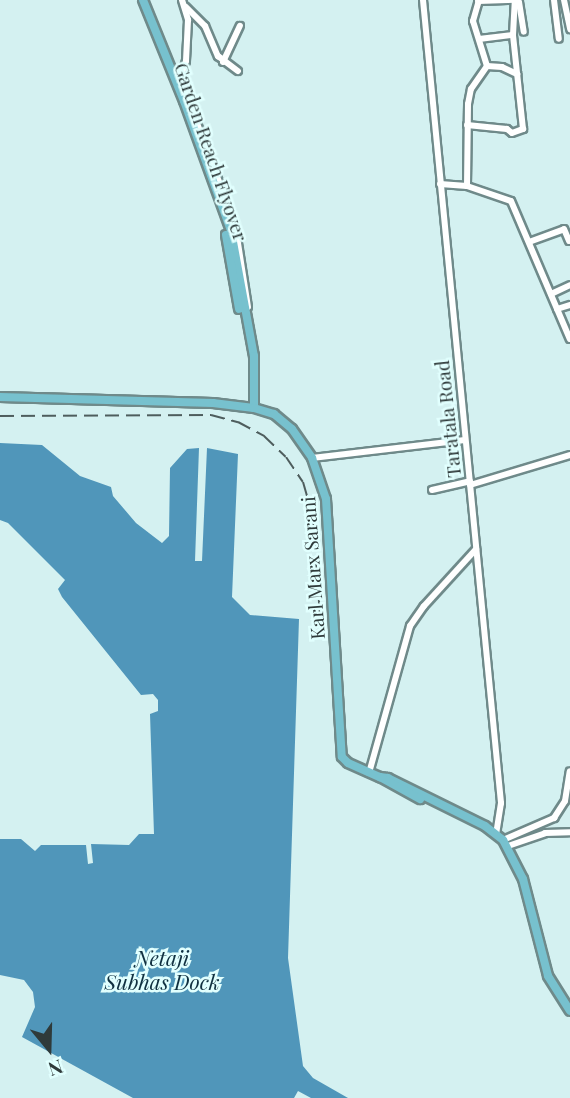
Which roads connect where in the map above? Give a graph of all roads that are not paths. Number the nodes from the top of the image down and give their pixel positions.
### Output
1 (138, 0) edge
2 (143, 0) edge
3 (423, 0) edge
4 (515, 0) edge
5 (554, 0) edge
6 (564, 0) edge
7 (478, 1) edge
8 (184, 3) edge
9 (240, 26) dead end
10 (570, 29) edge
11 (524, 32) dead end
12 (513, 35) junction
13 (478, 39) junction
14 (559, 39) dead end
15 (223, 62) junction
16 (487, 66) junction
17 (238, 71) dead end
18 (517, 75) junction
19 (467, 125) junction
20 (440, 184) junction
21 (467, 186) junction
22 (569, 241) edge
23 (529, 242) junction
24 (236, 280) junction
25 (570, 285) edge
26 (551, 294) junction
27 (570, 305) edge
28 (557, 309) junction
29 (243, 318) junction
30 (570, 339) edge
31 (0, 397) edge
32 (254, 408) junction
33 (465, 440) junction
34 (570, 455) edge
35 (312, 457) junction
36 (470, 483) junction
37 (432, 490) dead end
38 (476, 549) junction
39 (570, 771) edge
40 (369, 774) junction
41 (570, 832) edge
42 (499, 838) junction
43 (570, 1011) edge

1 - 24 main road, Garden Reach Flyover
2 - 24 main road, Garden Reach Flyover
3 - 20 street, Taratala Road
4 - 7 street
5 - 14 street
6 - 10 street
7 - 13 street
8 - 15 street
8 - 29 street
9 - 15 street
11 - 12 street
12 - 13 street
12 - 18 street
13 - 16 street
15 - 17 street
16 - 18 street
16 - 19 street
18 - 19 street
19 - 21 street
20 - 21 street
20 - 33 street, Taratala Road
21 - 23 street
22 - 23 street
23 - 26 street
24 - 29 main road, Garden Reach Flyover
25 - 26 street
26 - 28 street
27 - 28 street
28 - 30 street
29 - 32 main road, Garden Reach Flyover
31 - 32 main road, Karl Marx Sarani
32 - 35 main road, Karl Marx Sarani
33 - 35 street
33 - 36 street, Taratala Road
34 - 36 street
35 - 40 main road, Karl Marx Sarani
36 - 37 street
36 - 38 street, Taratala Road
38 - 40 street
38 - 42 street, Taratala Road
39 - 42 street
40 - 42 main road, Karl Marx Sarani
41 - 42 street
42 - 43 main road

